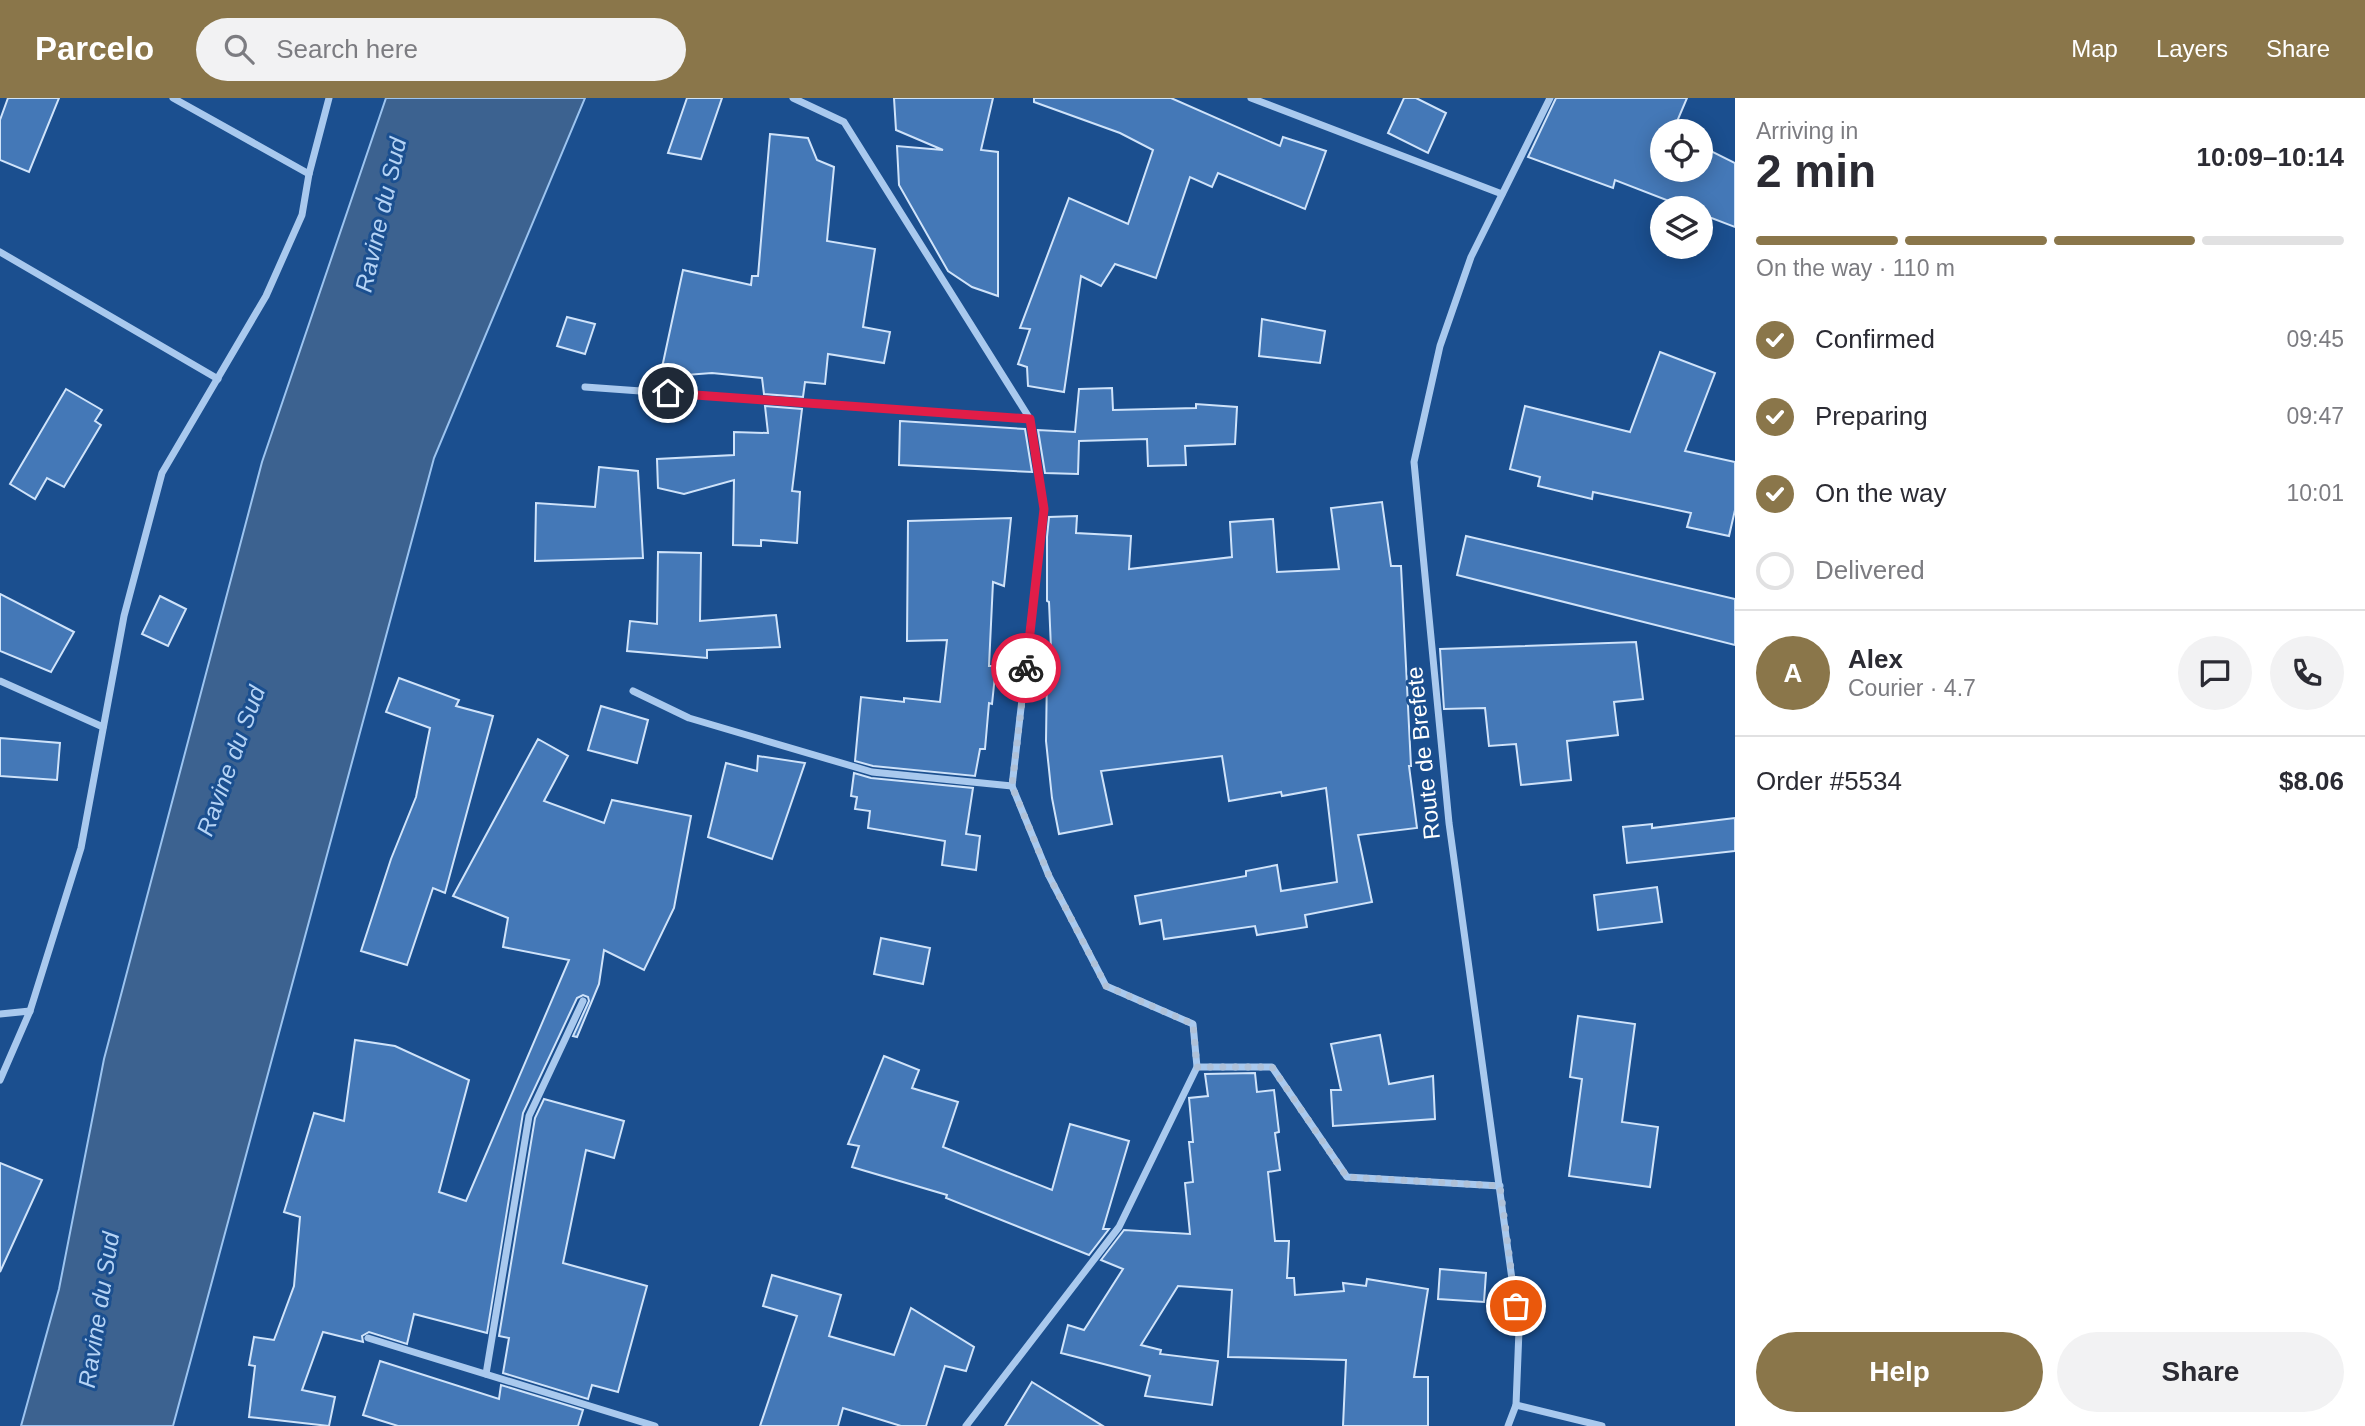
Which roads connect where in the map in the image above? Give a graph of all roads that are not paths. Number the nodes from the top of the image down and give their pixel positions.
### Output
1 (173, 98) edge
2 (330, 98) edge
3 (793, 98) edge
4 (1251, 98) edge
5 (1550, 98) edge
6 (309, 174) junction
7 (1502, 194) junction
8 (0, 252) edge
9 (218, 379) junction
10 (585, 387) dead end
11 (1030, 419) junction
12 (0, 681) edge
13 (633, 691) dead end
14 (103, 727) junction
15 (1012, 786) junction
16 (583, 1001) dead end
17 (30, 1012) junction
18 (0, 1014) edge
19 (1197, 1067) junction
20 (0, 1080) edge
21 (1500, 1186) junction
22 (368, 1338) dead end
23 (486, 1374) junction
24 (1516, 1405) junction
25 (1583, 1424) edge
26 (655, 1426) edge
27 (966, 1426) edge
28 (1508, 1426) edge
29 (1602, 1426) edge

1 - 6 street
2 - 6 street
3 - 11 street
4 - 7 street
5 - 7 street, Route de Brefete
6 - 9 street
7 - 21 street, Route de Brefete
8 - 9 street
9 - 14 street
10 - 11 street
11 - 15 street
12 - 14 street
13 - 15 street
14 - 17 street
15 - 19 street
16 - 23 street
17 - 18 street
17 - 20 street
19 - 21 street
19 - 27 street
21 - 24 street, Route de Brefete
22 - 23 street
23 - 26 street
24 - 25 street
24 - 28 street, Route de Brefete
25 - 29 street

